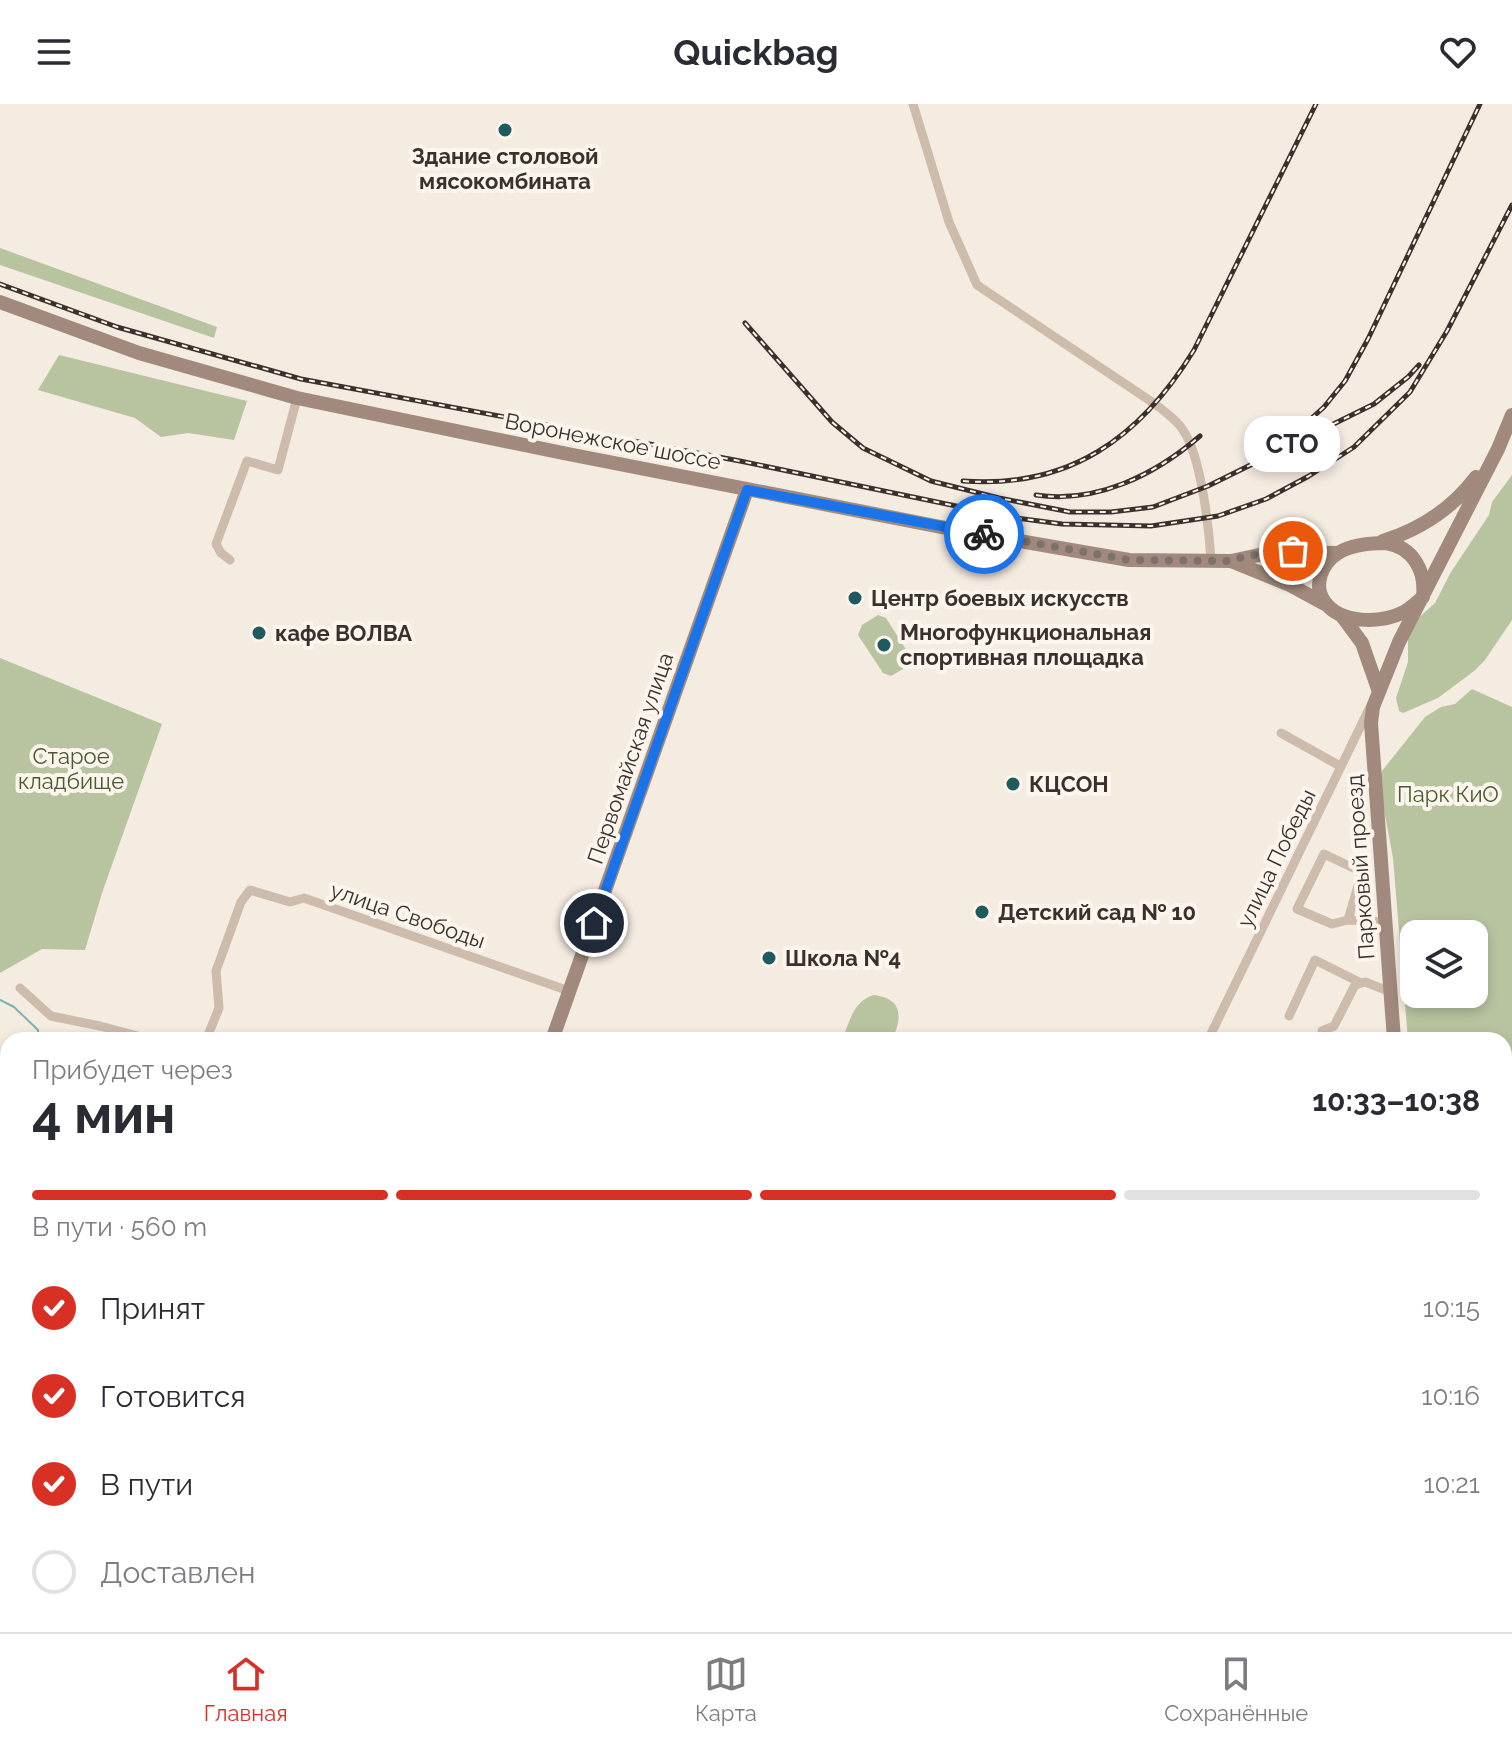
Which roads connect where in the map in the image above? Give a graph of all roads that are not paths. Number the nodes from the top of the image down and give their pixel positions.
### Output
1 (913, 104) edge
2 (0, 302) edge
3 (297, 398) junction
4 (1512, 415) edge
5 (1498, 449) junction
6 (747, 490) junction
7 (1376, 543) junction
8 (1338, 553) junction
9 (230, 560) dead end
10 (1211, 560) junction
11 (1231, 561) junction
12 (1423, 597) junction
13 (1332, 610) junction
14 (1379, 692) junction
15 (1281, 733) dead end
16 (1340, 766) junction
17 (1348, 920) junction
18 (1385, 922) junction
19 (1359, 982) junction
20 (20, 988) dead end
21 (569, 991) junction
22 (1391, 992) junction
23 (1289, 1016) dead end
24 (1322, 1031) dead end
25 (123, 1032) edge
26 (209, 1032) edge
27 (555, 1032) edge
28 (1212, 1032) edge
29 (1394, 1032) edge

1 - 10 street
2 - 3 main road, Воронежское шоссе
3 - 6 main road, Воронежское шоссе
3 - 9 street
4 - 5 main road
5 - 7 main road
5 - 12 main road, Парковый проезд
6 - 10 main road, Воронежское шоссе
6 - 21 main road, Первомайская улица
7 - 8 main road
7 - 12 main road
8 - 11 main road, Воронежское шоссе
8 - 13 main road
10 - 11 main road, Воронежское шоссе
11 - 13 main road, Воронежское шоссе
12 - 13 main road
12 - 14 main road, Парковый проезд
13 - 14 main road
14 - 16 street, улица Победы
14 - 18 main road, Парковый проезд
15 - 16 street
16 - 28 street, улица Победы
17 - 17 street
17 - 18 street
18 - 22 main road, Парковый проезд
19 - 22 street
19 - 23 street
19 - 24 street
20 - 25 street
21 - 26 street, улица Свободы
21 - 27 main road, Первомайская улица
22 - 29 main road, Парковый проезд

